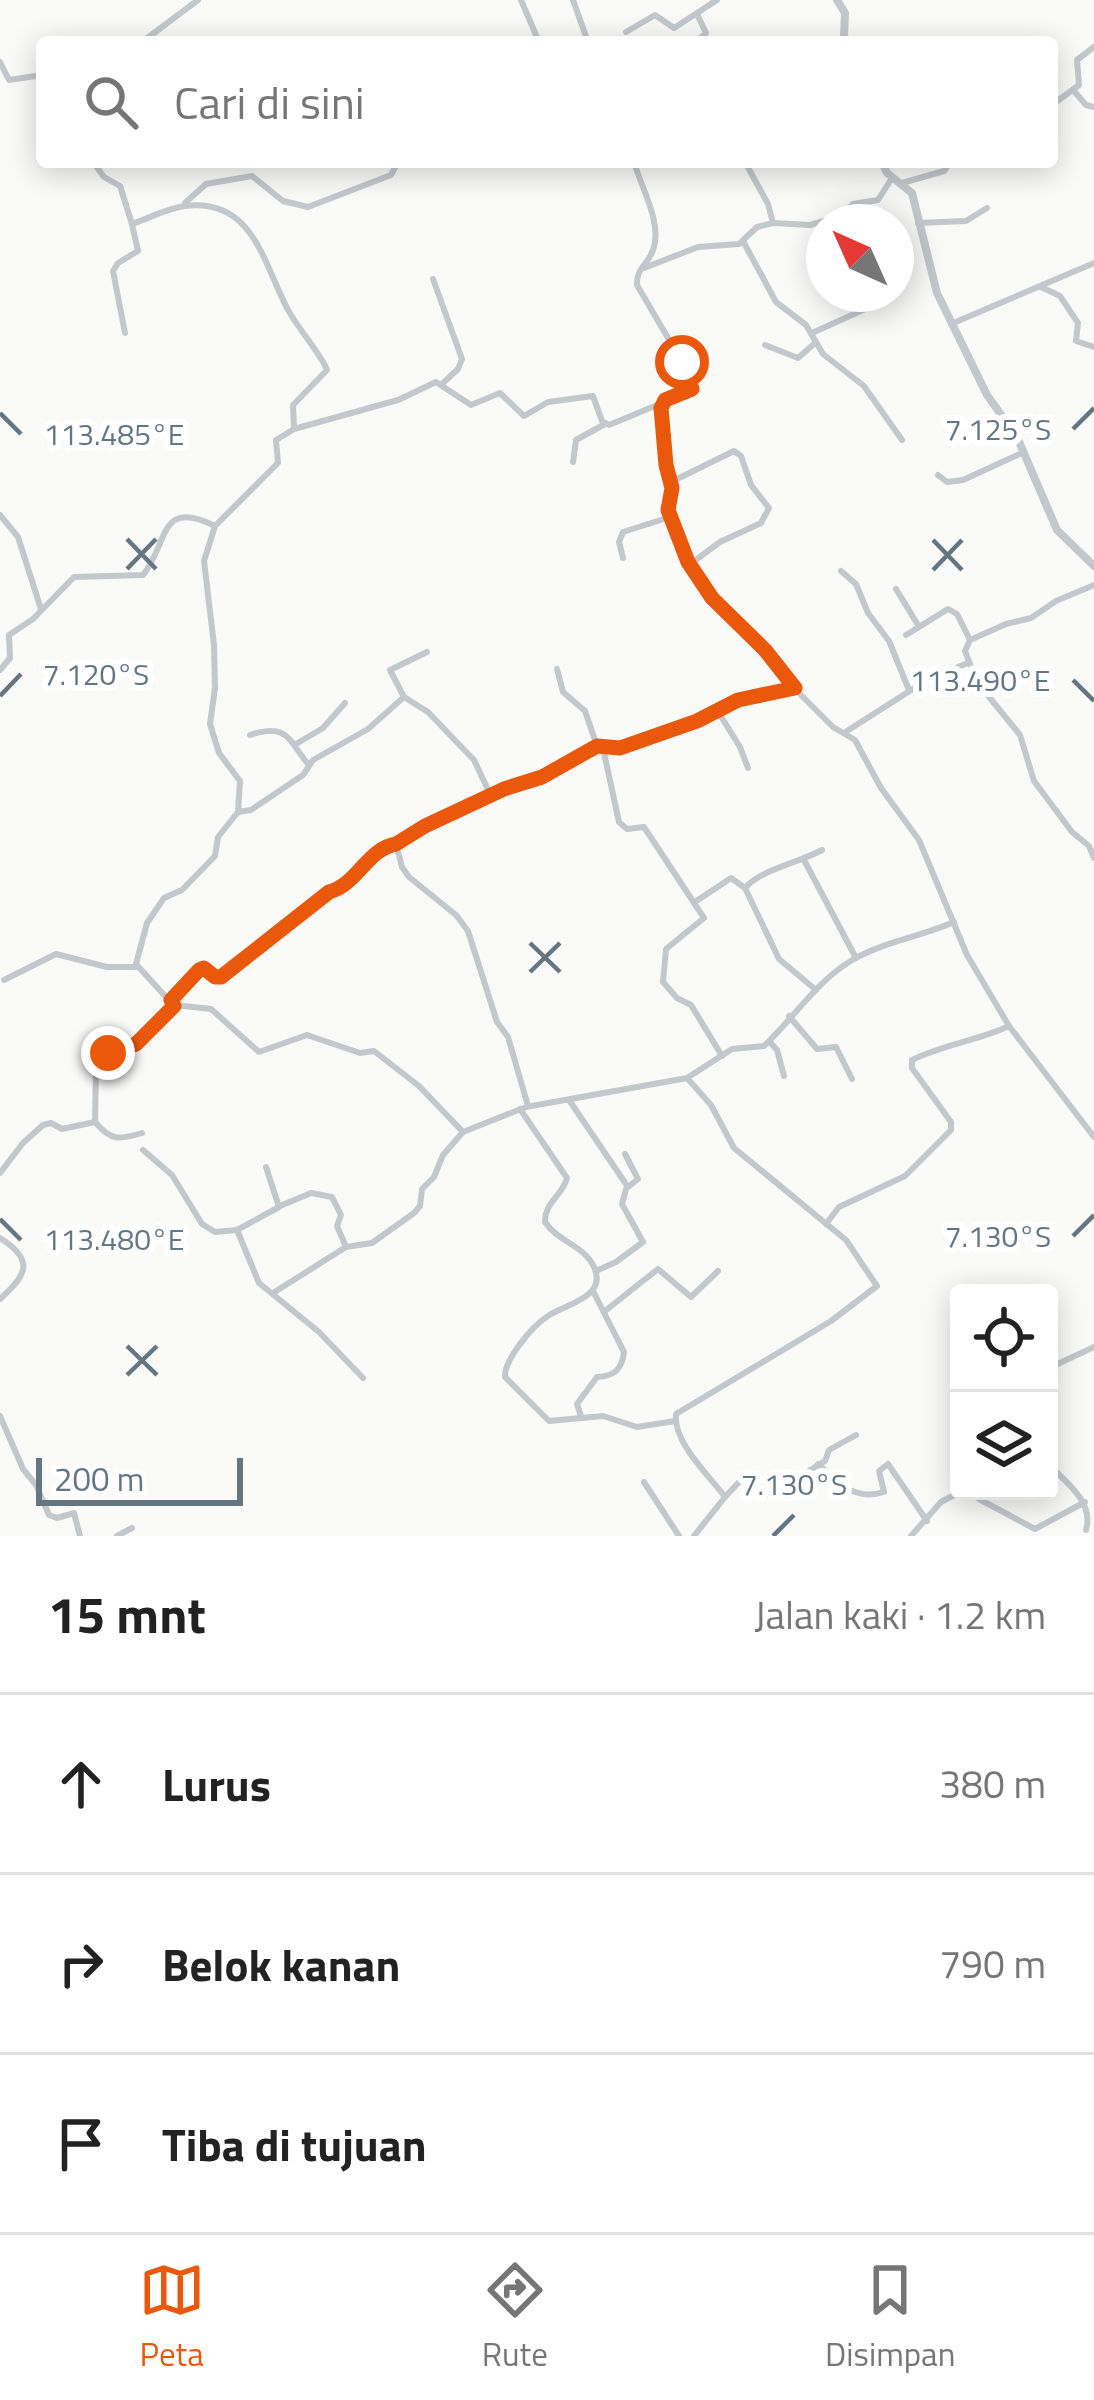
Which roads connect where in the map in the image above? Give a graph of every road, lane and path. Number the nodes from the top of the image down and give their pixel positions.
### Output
1 (198, 0) edge
2 (521, 0) edge
3 (573, 0) edge
4 (717, 0) edge
5 (837, 0) edge
6 (697, 14) junction
7 (626, 32) dead end
8 (150, 36) edge
9 (536, 36) edge
10 (586, 36) edge
11 (703, 36) edge
12 (844, 36) edge
13 (1094, 47) edge
14 (0, 62) edge
15 (36, 75) edge
16 (1074, 91) junction
17 (1058, 100) edge
18 (1094, 107) edge
19 (97, 168) edge
20 (395, 168) edge
21 (636, 168) edge
22 (748, 168) edge
23 (886, 168) edge
24 (946, 168) edge
25 (892, 178) junction
26 (902, 183) junction
27 (183, 206) junction
28 (988, 208) dead end
29 (773, 223) junction
30 (132, 224) junction
31 (918, 224) junction
32 (743, 242) junction
33 (1094, 263) edge
34 (639, 270) junction
35 (434, 279) dead end
36 (1039, 286) junction
37 (857, 312) edge
38 (951, 324) junction
39 (124, 333) dead end
40 (812, 333) junction
41 (815, 343) junction
42 (765, 345) dead end
43 (1094, 347) edge
44 (442, 384) junction
45 (662, 404) junction
46 (605, 424) junction
47 (293, 429) junction
48 (902, 440) dead end
49 (1024, 452) junction
50 (573, 462) dead end
51 (938, 475) dead end
52 (670, 482) junction
53 (0, 515) edge
54 (670, 517) junction
55 (215, 526) junction
56 (623, 558) dead end
57 (689, 565) junction
58 (1094, 566) edge
59 (841, 571) dead end
60 (1094, 585) edge
61 (896, 589) dead end
62 (41, 609) junction
63 (918, 625) junction
64 (906, 634) dead end
65 (970, 640) junction
66 (427, 652) dead end
67 (968, 663) junction
68 (557, 668) dead end
69 (0, 670) edge
70 (795, 688) junction
71 (909, 690) junction
72 (404, 697) junction
73 (345, 703) dead end
74 (717, 710) junction
75 (845, 732) junction
76 (250, 735) dead end
77 (296, 744) junction
78 (600, 747) junction
79 (309, 765) junction
80 (748, 768) dead end
81 (491, 796) junction
82 (238, 812) junction
83 (396, 844) junction
84 (822, 850) dead end
85 (1094, 858) edge
86 (804, 860) junction
87 (745, 888) junction
88 (695, 902) junction
89 (954, 922) junction
90 (856, 958) junction
91 (138, 967) junction
92 (4, 980) dead end
93 (817, 990) junction
94 (172, 1002) junction
95 (790, 1016) junction
96 (1009, 1026) junction
97 (770, 1041) junction
98 (722, 1056) junction
99 (784, 1076) dead end
100 (687, 1078) junction
101 (852, 1079) dead end
102 (568, 1100) junction
103 (524, 1107) junction
104 (95, 1122) junction
105 (463, 1132) junction
106 (142, 1133) dead end
107 (1094, 1137) edge
108 (142, 1150) dead end
109 (626, 1154) dead end
110 (266, 1167) dead end
111 (0, 1173) edge
112 (627, 1187) junction
113 (279, 1207) junction
114 (826, 1224) junction
115 (237, 1230) junction
116 (0, 1238) edge
117 (346, 1246) junction
118 (596, 1271) junction
119 (718, 1271) dead end
120 (592, 1290) junction
121 (274, 1293) junction
122 (0, 1299) edge
123 (605, 1311) junction
124 (1094, 1347) edge
125 (1058, 1364) edge
126 (363, 1378) dead end
127 (0, 1416) edge
128 (581, 1416) junction
129 (675, 1420) junction
130 (856, 1435) dead end
131 (818, 1464) junction
132 (1058, 1474) edge
133 (644, 1482) dead end
134 (725, 1497) junction
135 (950, 1497) edge
136 (981, 1500) edge
137 (1085, 1502) junction
138 (927, 1521) junction
139 (132, 1528) dead end
140 (1086, 1534) edge
141 (80, 1536) edge
142 (117, 1536) edge
143 (679, 1536) edge
144 (694, 1536) edge
145 (911, 1536) edge

1 - 8 street
2 - 9 street
3 - 10 street
4 - 6 street
5 - 12 street
6 - 7 street
6 - 11 street
13 - 16 street
14 - 15 street
16 - 17 street
16 - 18 street
19 - 30 street
20 - 27 street
21 - 34 street
22 - 29 street
23 - 25 street
24 - 26 street
25 - 26 street
25 - 29 street
26 - 31 street
27 - 30 street
27 - 47 street
28 - 31 street
29 - 32 street
30 - 39 street
31 - 38 street
32 - 34 street
32 - 40 street
33 - 36 street
34 - 45 street
35 - 44 street
36 - 38 street
36 - 43 street
37 - 40 street
38 - 49 street
40 - 41 street
41 - 42 street
41 - 48 street
44 - 46 street
44 - 47 street
45 - 46 street
45 - 52 street
46 - 50 street
47 - 55 street
49 - 51 street
49 - 58 street
52 - 54 street
52 - 57 street
53 - 62 street
54 - 56 street
54 - 57 street
55 - 62 street
55 - 82 street
57 - 70 street
59 - 71 street
60 - 65 street
61 - 63 street
62 - 69 street
63 - 64 street
63 - 65 street
65 - 67 street
66 - 72 street
67 - 71 street
67 - 85 street
68 - 78 street
70 - 74 street
70 - 75 street
71 - 75 street
72 - 79 street
72 - 81 street
73 - 77 street
74 - 78 street
74 - 80 street
75 - 89 street
76 - 77 street
77 - 79 street
78 - 81 street
78 - 88 street
79 - 82 street
81 - 83 street
82 - 91 street
83 - 94 street
83 - 103 street
84 - 86 street
86 - 87 street
86 - 90 street
87 - 88 street
87 - 93 street
88 - 98 street
89 - 90 street
89 - 96 street
90 - 93 street
91 - 92 street
91 - 94 street
93 - 95 street
94 - 104 street
94 - 105 street
95 - 97 street
95 - 101 street
96 - 107 street
96 - 114 street
97 - 98 street
97 - 99 street
98 - 100 street
100 - 102 street
100 - 114 street
102 - 103 street
102 - 112 street
103 - 105 street
103 - 118 street
104 - 106 street
104 - 111 street
105 - 117 street
108 - 115 street
109 - 112 street
110 - 113 street
112 - 118 street
113 - 115 street
113 - 117 street
114 - 129 street
115 - 121 street
116 - 122 street
117 - 121 street
118 - 120 street
119 - 123 street
120 - 123 street
120 - 128 street
121 - 126 street
123 - 128 street
124 - 125 street
127 - 141 street
128 - 129 street
129 - 134 street
130 - 131 street
131 - 134 street
131 - 138 street
132 - 137 street
133 - 143 street
134 - 144 street
135 - 138 street
136 - 137 street
137 - 140 street
138 - 145 street
139 - 142 street

